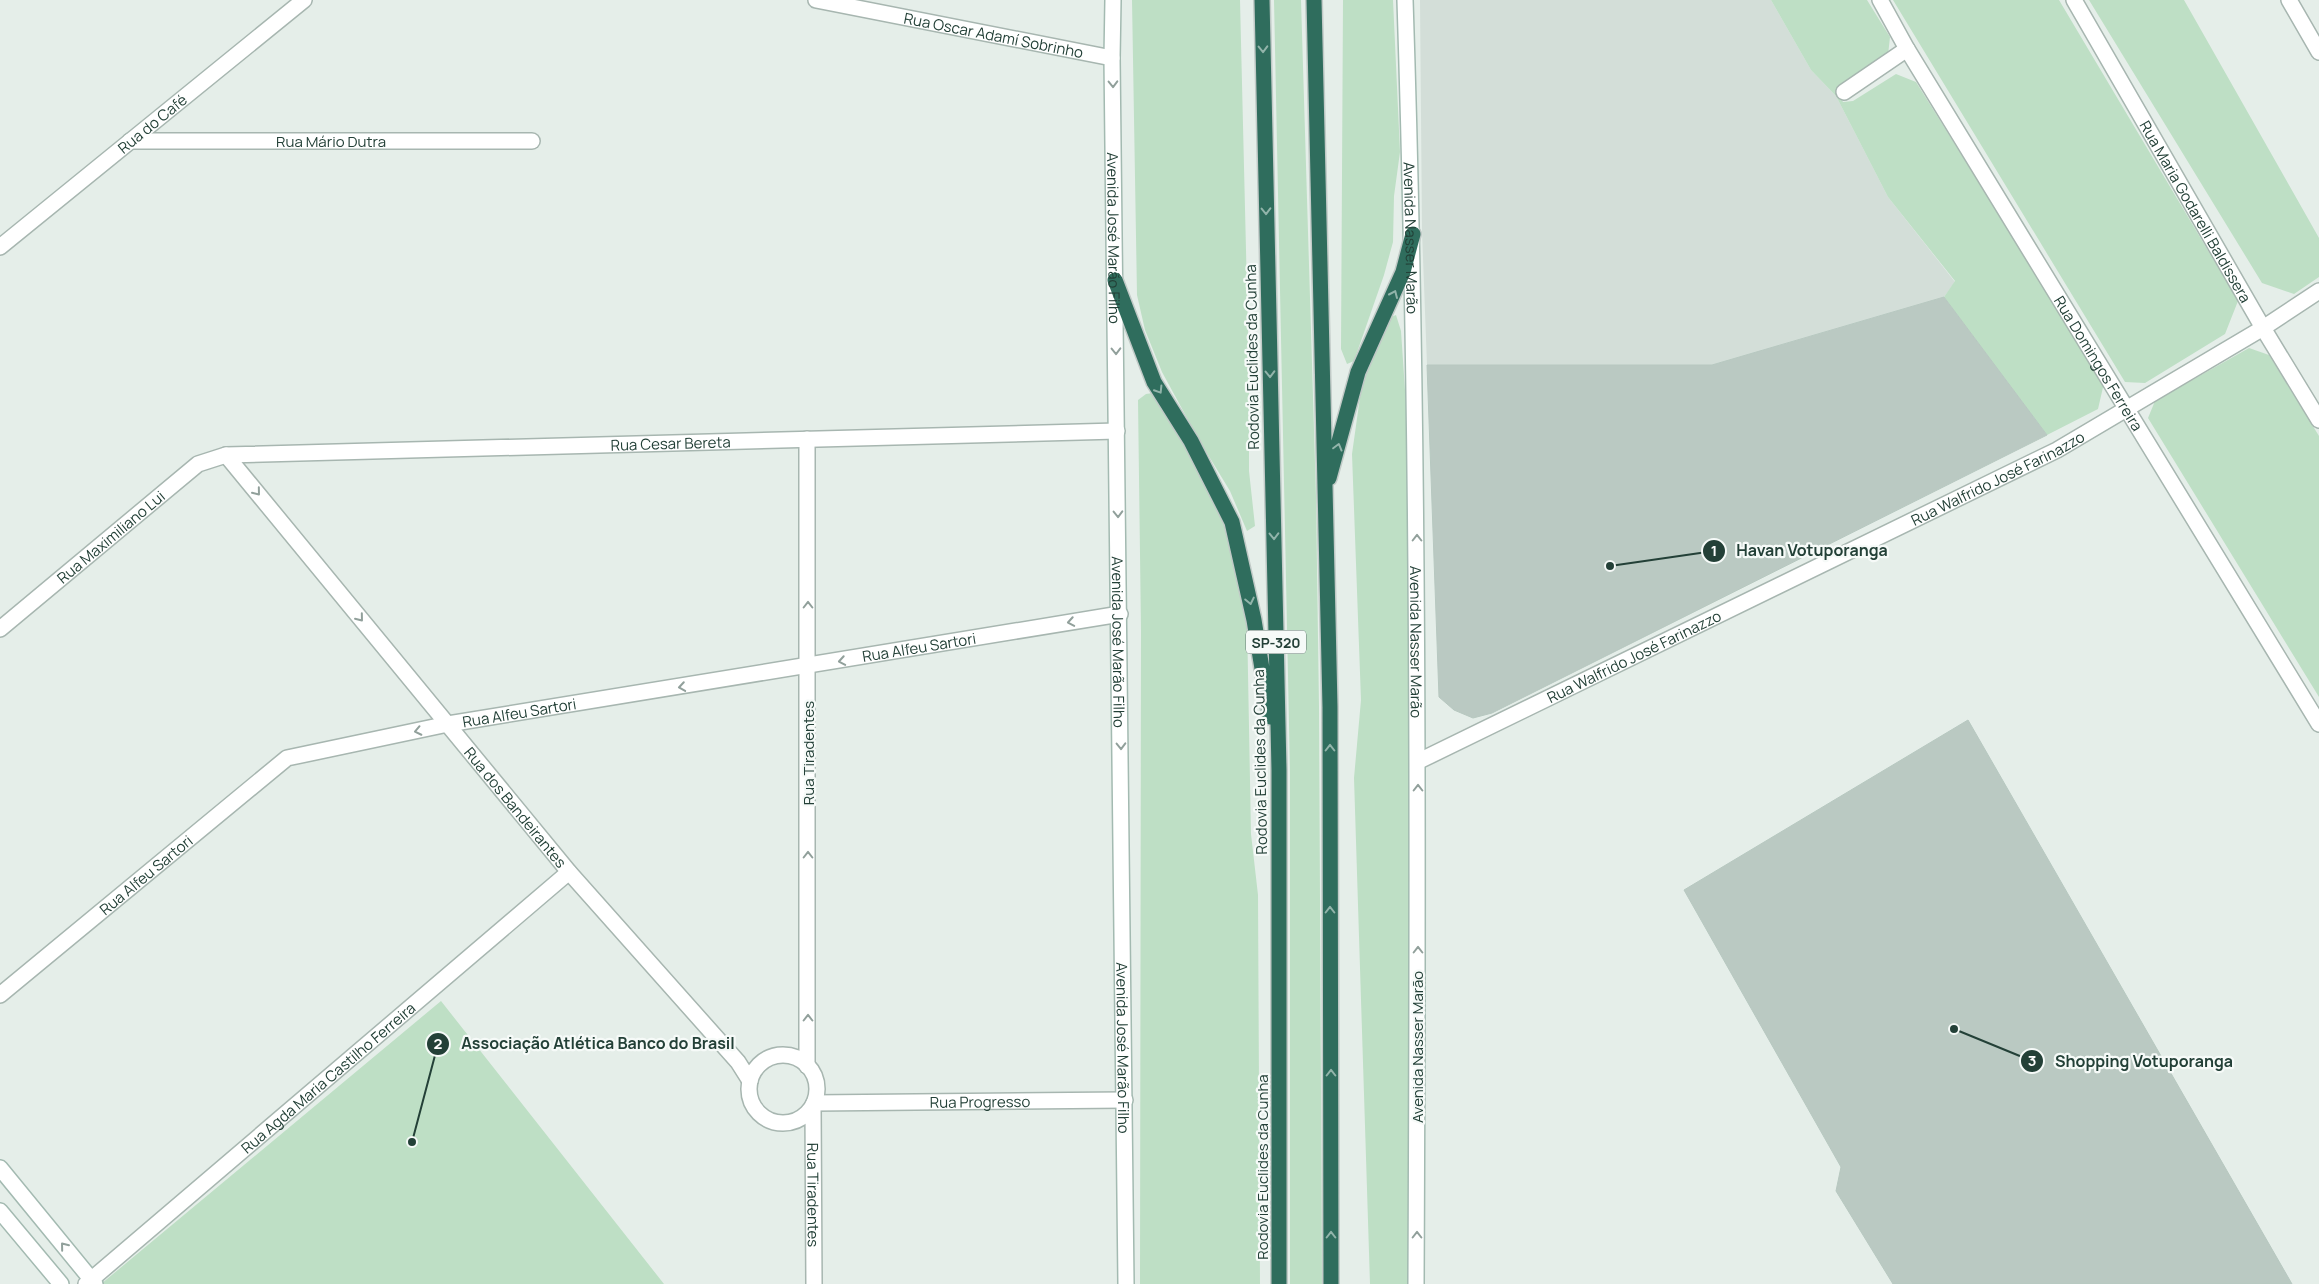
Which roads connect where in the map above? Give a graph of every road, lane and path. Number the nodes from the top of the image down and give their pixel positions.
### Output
1 (304, 0) edge
2 (816, 0) edge
3 (1113, 0) edge
4 (1262, 0) edge
5 (1314, 0) edge
6 (1405, 0) edge
7 (1880, 0) edge
8 (2074, 0) edge
9 (2289, 0) edge
10 (1907, 50) junction
11 (2319, 52) edge
12 (1112, 58) junction
13 (1844, 92) dead end
14 (130, 141) junction
15 (532, 141) dead end
16 (1413, 234) junction
17 (0, 246) edge
18 (1115, 280) junction
19 (2319, 291) edge
20 (2263, 328) junction
21 (2127, 410) junction
22 (2319, 420) edge
23 (1117, 431) junction
24 (807, 439) junction
25 (226, 455) junction
26 (1324, 494) junction
27 (1120, 614) junction
28 (0, 629) edge
29 (808, 666) junction
30 (448, 724) junction
31 (2319, 724) edge
32 (1419, 761) junction
33 (1279, 770) junction
34 (569, 872) junction
35 (0, 995) edge
36 (738, 1062) junction
37 (764, 1062) junction
38 (807, 1066) junction
39 (750, 1081) junction
40 (815, 1099) junction
41 (1125, 1100) junction
42 (0, 1168) edge
43 (0, 1211) edge
44 (91, 1282) edge
45 (62, 1284) edge
46 (814, 1284) edge
47 (1126, 1284) edge
48 (1279, 1284) edge
49 (1331, 1284) edge
50 (1416, 1284) edge

1 - 14 street, Rua do Café
2 - 12 street, Rua Oscar Adamí Sobrinho
3 - 12 street, Avenida José Marão Filho
4 -> 33 highway, Rodovia Euclides da Cunha / SP-320
5 - 26 highway, SP-320
6 - 16 street, Avenida Nasser Marão
7 - 10 street, Rua Domingos Ferreira
8 - 20 street, Rua Maria Godarelli Baldissera
9 - 11 street
10 - 13 street
10 - 21 street, Rua Domingos Ferreira
12 -> 18 street, Avenida José Marão Filho
14 - 15 street, Rua Mário Dutra
14 - 17 street, Rua do Café
26 -> 16 highway
32 -> 16 street, Avenida Nasser Marão
18 -> 23 street, Avenida José Marão Filho
18 -> 33 highway
19 - 20 street, Rua Walfrido José Farinazzo
20 - 21 street, Rua Walfrido José Farinazzo
20 - 22 street, Rua Maria Godarelli Baldissera
21 - 31 street, Rua Domingos Ferreira
21 - 32 street, Rua Walfrido José Farinazzo
23 - 24 street, Rua Cesar Bereta
23 -> 27 street, Avenida José Marão Filho
24 - 25 street, Rua Cesar Bereta
29 -> 24 street, Rua Tiradentes
25 - 28 street, Rua Maximiliano Lui
25 -> 30 street, Rua dos Bandeirantes
49 -> 26 highway, SP-320
27 -> 29 street, Rua Alfeu Sartori
27 -> 41 street, Avenida José Marão Filho
29 -> 30 street, Rua Alfeu Sartori
38 -> 29 street, Rua Tiradentes
30 - 34 street, Rua dos Bandeirantes
30 -> 35 street, Rua Alfeu Sartori
50 -> 32 street, Avenida Nasser Marão
33 - 48 highway, Rodovia Euclides da Cunha / SP-320
34 - 36 street, Rua dos Bandeirantes
34 - 44 street, Rua Agda Maria Castilho Ferreira
36 - 37 street
36 - 39 street, Rua dos Bandeirantes
37 - 38 street
37 - 39 street
38 - 40 street
39 - 40 street
40 - 41 street, Rua Progresso
40 - 46 street, Rua Tiradentes
41 - 47 street, Avenida José Marão Filho
44 -> 42 street
43 - 45 street

